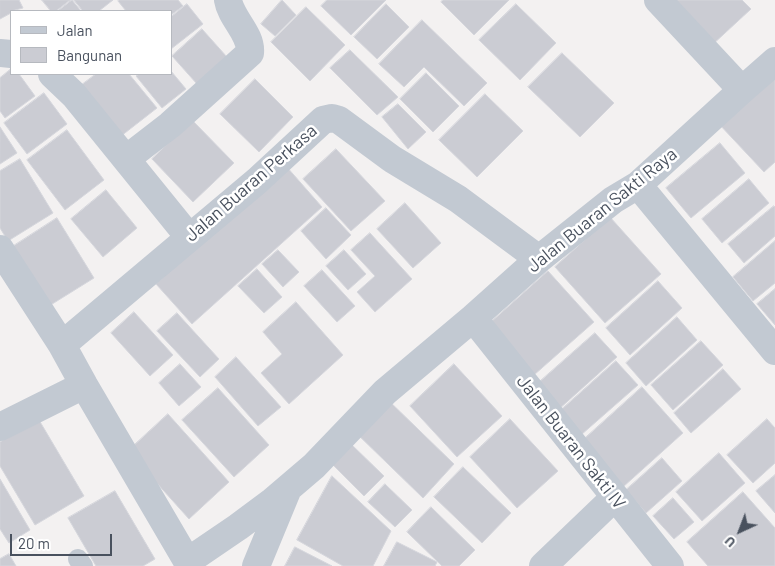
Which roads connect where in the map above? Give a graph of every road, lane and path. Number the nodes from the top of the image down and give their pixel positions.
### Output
1 (228, 0) edge
2 (658, 0) edge
3 (775, 61) edge
4 (53, 75) edge
5 (742, 90) junction
6 (126, 159) junction
7 (638, 185) junction
8 (189, 237) junction
9 (0, 249) edge
10 (538, 259) junction
11 (473, 318) junction
12 (62, 345) junction
13 (775, 351) edge
14 (84, 385) junction
15 (0, 427) edge
16 (289, 487) junction
17 (614, 498) junction
18 (187, 564) edge
19 (256, 566) edge
20 (543, 566) edge
21 (670, 566) edge

1 - 6 street
2 - 5 street
3 - 5 street, Jalan Buaran Sakti Raya
4 - 6 street
5 - 7 street, Jalan Buaran Sakti Raya
6 - 8 street
7 - 10 street, Jalan Buaran Sakti Raya
7 - 13 street
8 - 10 street, Jalan Buaran Perkasa
8 - 12 street, Jalan Buaran Perkasa
9 - 12 street
10 - 11 street, Jalan Buaran Sakti Raya
11 - 16 street, Jalan Buaran Sakti Raya
11 - 17 street, Jalan Buaran Sakti IV
12 - 14 street
14 - 15 street
14 - 18 street
16 - 18 street, Jalan Buaran Sakti Raya
16 - 19 street
17 - 20 street
17 - 21 street, Jalan Buaran Sakti IV

